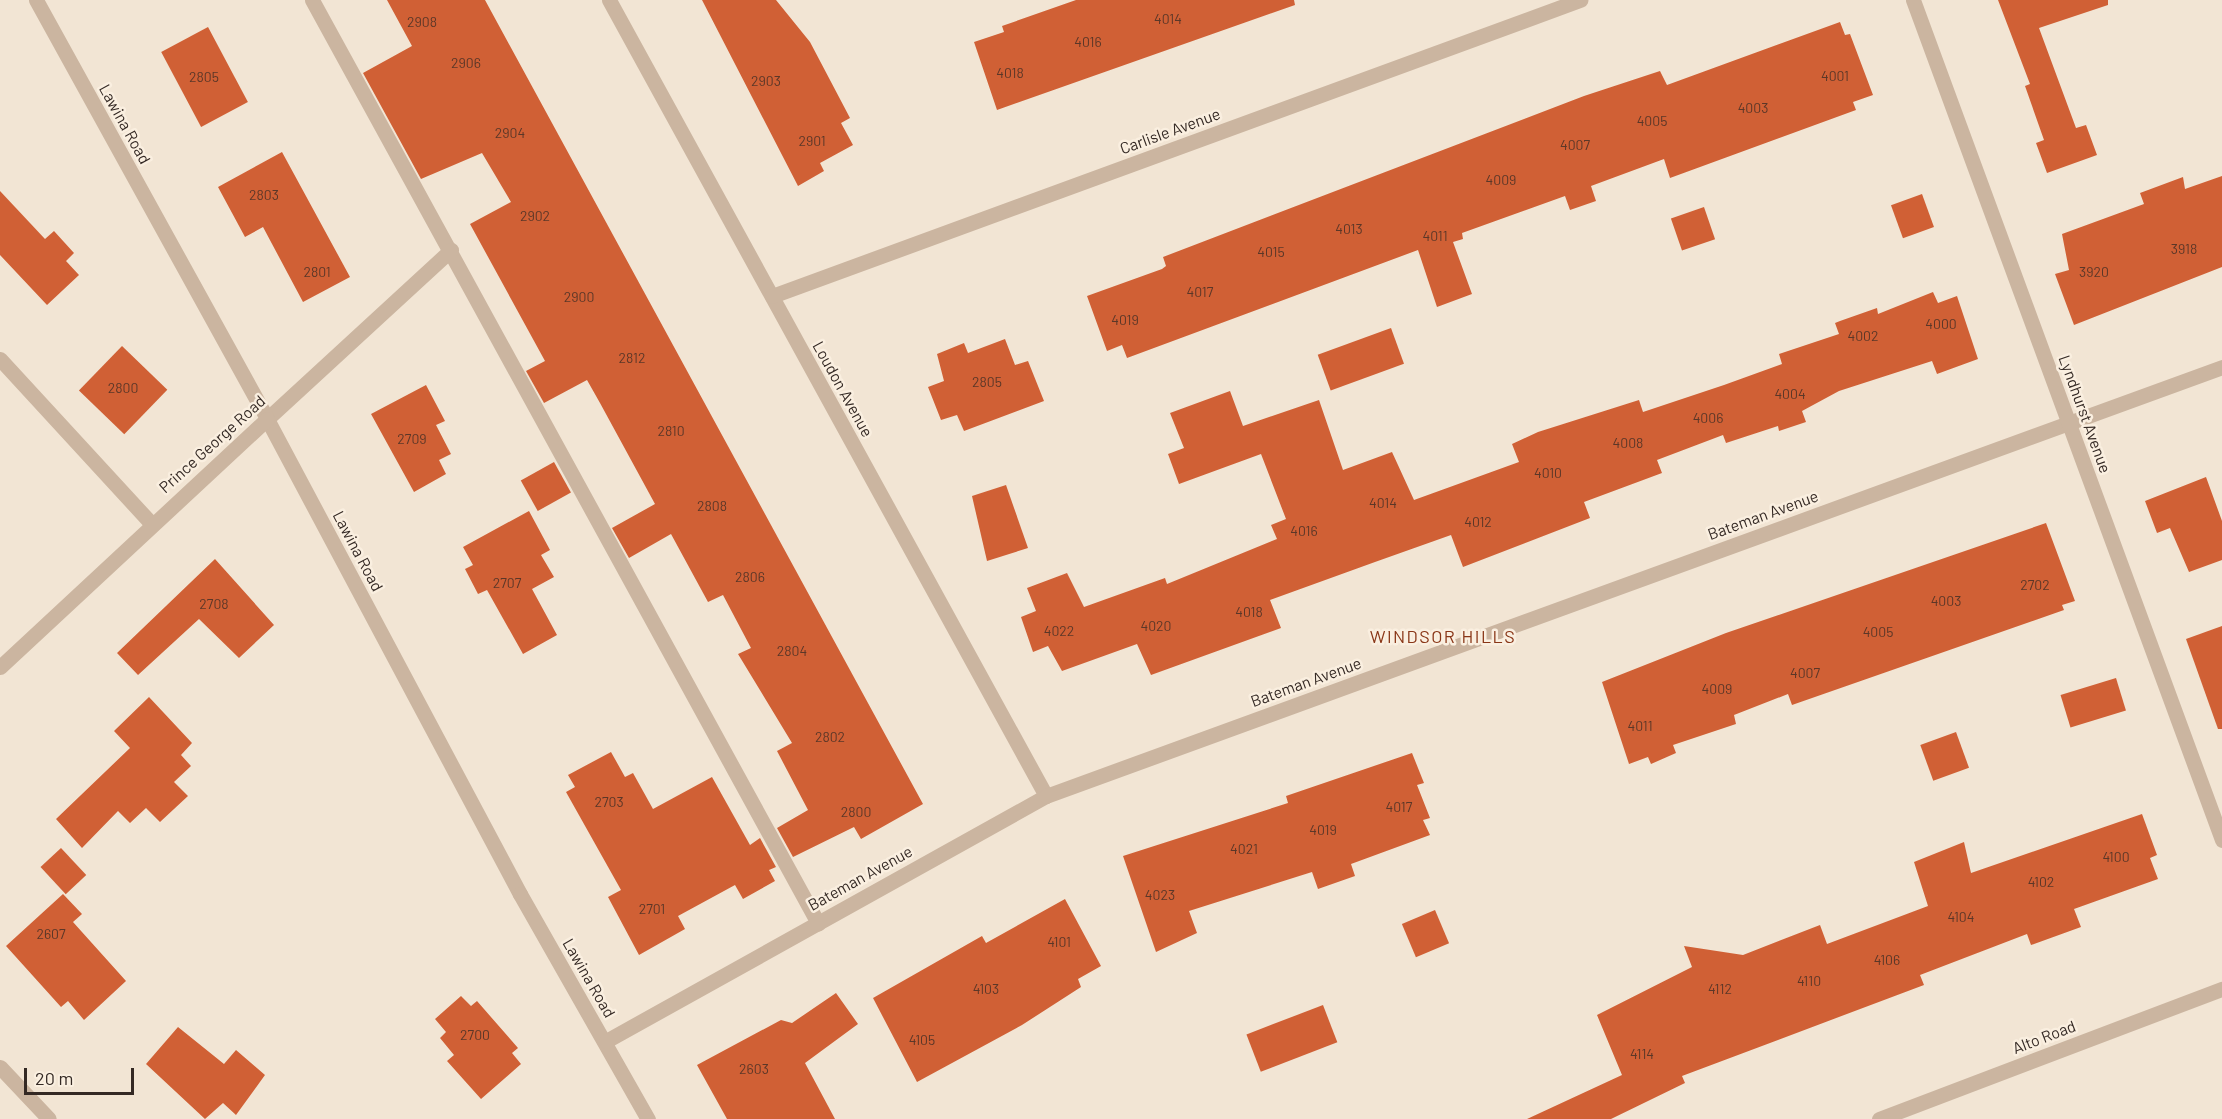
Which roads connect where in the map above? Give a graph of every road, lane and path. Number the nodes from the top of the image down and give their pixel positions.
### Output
1 (36, 0) edge
2 (312, 0) edge
3 (609, 0) edge
4 (1580, 0) edge
5 (1913, 0) edge
6 (450, 250) junction
7 (772, 296) junction
8 (0, 359) edge
9 (2222, 367) edge
10 (267, 419) junction
11 (2069, 422) junction
12 (151, 523) junction
13 (0, 667) edge
14 (1046, 796) junction
15 (2222, 840) edge
16 (818, 922) junction
17 (2222, 989) edge
18 (606, 1041) junction
19 (0, 1066) edge
20 (49, 1119) edge
21 (648, 1119) edge
22 (1879, 1119) edge

1 - 10 street, Lawina Road
2 - 6 street
3 - 7 street, Loudon Avenue
4 - 7 street, Carlisle Avenue
5 - 11 street, Lyndhurst Avenue
6 - 10 street, Prince George Road
6 - 16 street
7 - 14 street, Loudon Avenue
8 - 12 street
9 - 11 street, Bateman Avenue
10 - 12 street, Prince George Road
10 - 18 street, Lawina Road
11 - 14 street, Bateman Avenue
11 - 15 street, Lyndhurst Avenue
12 - 13 street, Prince George Road
14 - 16 street, Bateman Avenue
16 - 18 street, Bateman Avenue
17 - 22 street, Alto Road
18 - 21 street, Lawina Road
19 - 20 street

